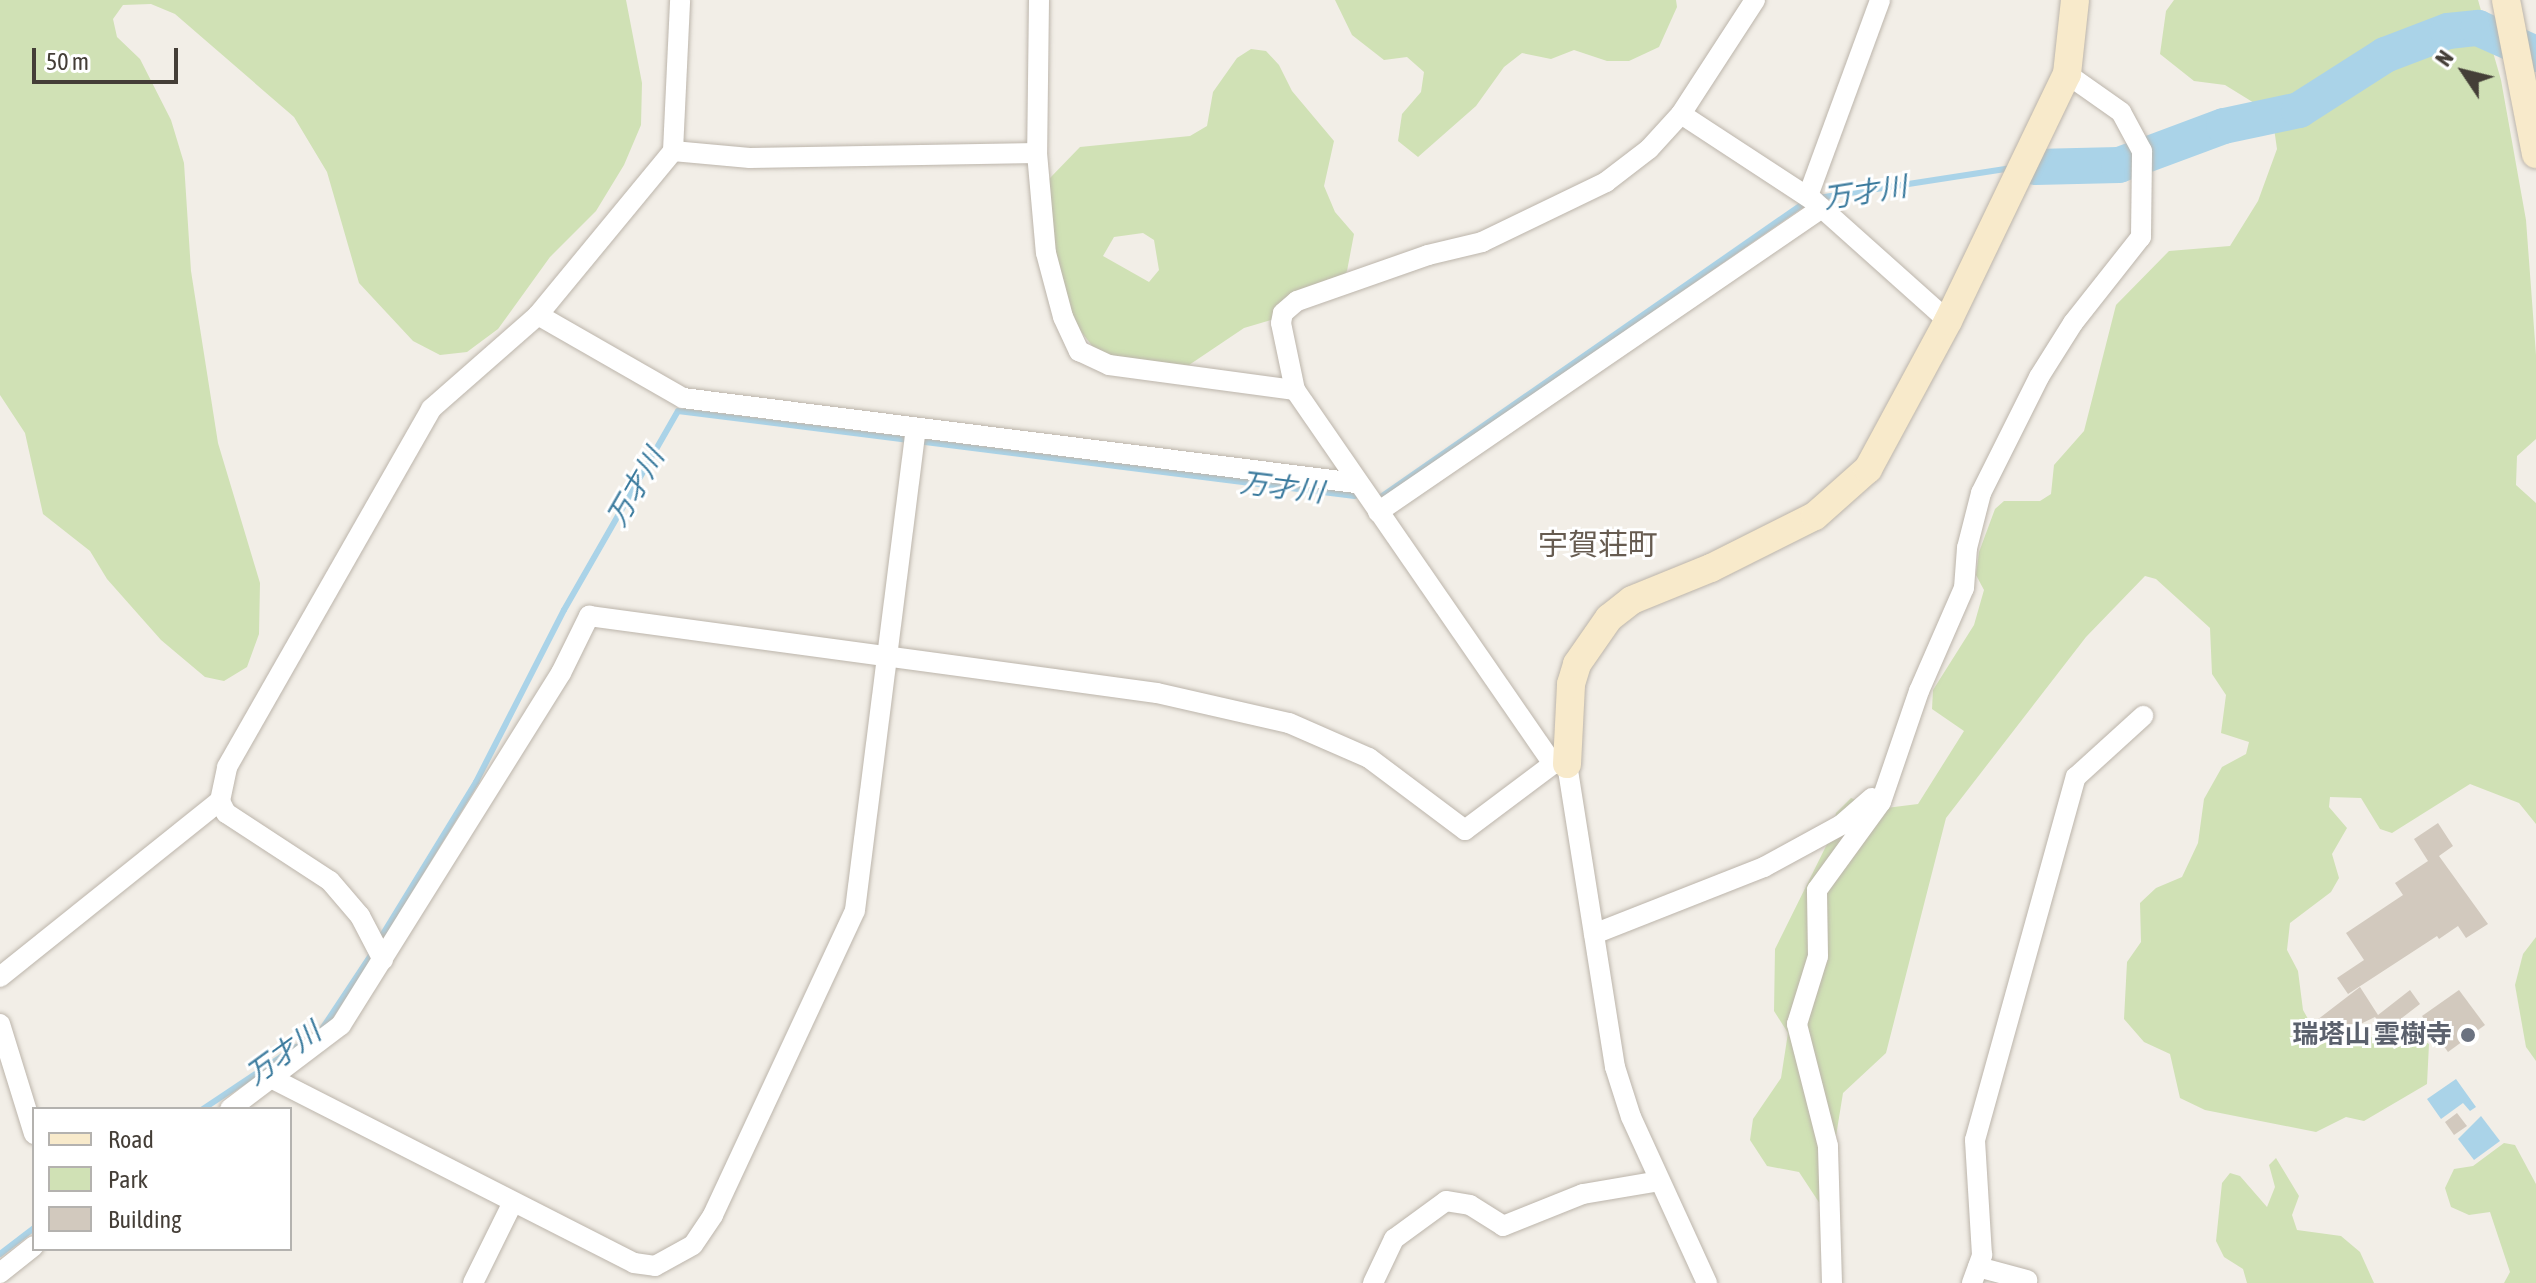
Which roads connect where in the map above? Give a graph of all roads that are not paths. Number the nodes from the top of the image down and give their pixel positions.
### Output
1 (680, 0) edge
2 (1039, 0) edge
3 (1755, 0) edge
4 (1879, 0) edge
5 (2075, 0) edge
6 (2510, 11) edge
7 (2067, 74) junction
8 (1681, 114) junction
9 (673, 151) junction
10 (1037, 153) junction
11 (2536, 154) edge
12 (1812, 200) junction
13 (538, 315) junction
14 (1948, 321) junction
15 (1295, 390) junction
16 (915, 438) junction
17 (1356, 483) junction
18 (1378, 512) junction
19 (888, 656) junction
20 (2143, 716) dead end
21 (1560, 764) junction
22 (1885, 779) junction
23 (220, 801) junction
24 (1594, 934) junction
25 (377, 949) junction
26 (0, 977) edge
27 (0, 1024) edge
28 (273, 1079) junction
29 (233, 1107) edge
30 (32, 1128) edge
31 (1659, 1181) junction
32 (512, 1204) junction
33 (32, 1248) edge
34 (0, 1273) edge
35 (658, 1275) edge
36 (1975, 1275) edge
37 (2027, 1280) dead end
38 (473, 1283) edge
39 (1373, 1283) edge
40 (1707, 1283) edge
41 (1832, 1283) edge

1 - 9 street
2 - 10 street
3 - 8 street
4 - 12 street
5 - 7 street
6 - 11 street
7 - 14 street
7 - 22 street
8 - 12 street
8 - 15 street
9 - 10 street
9 - 13 street
10 - 15 street
12 - 14 street
12 - 18 street
13 - 16 street
13 - 23 street
14 - 21 street
15 - 17 street
16 - 17 street
16 - 19 street
17 - 18 street
18 - 21 street
19 - 21 street
19 - 25 street
19 - 35 street
20 - 36 street
21 - 24 street
22 - 24 street
22 - 41 street
23 - 25 street
23 - 26 street
24 - 31 street
25 - 28 street
27 - 30 street
28 - 29 street
28 - 32 street
31 - 39 street
31 - 40 street
32 - 35 street
32 - 38 street
33 - 34 street
36 - 37 street

